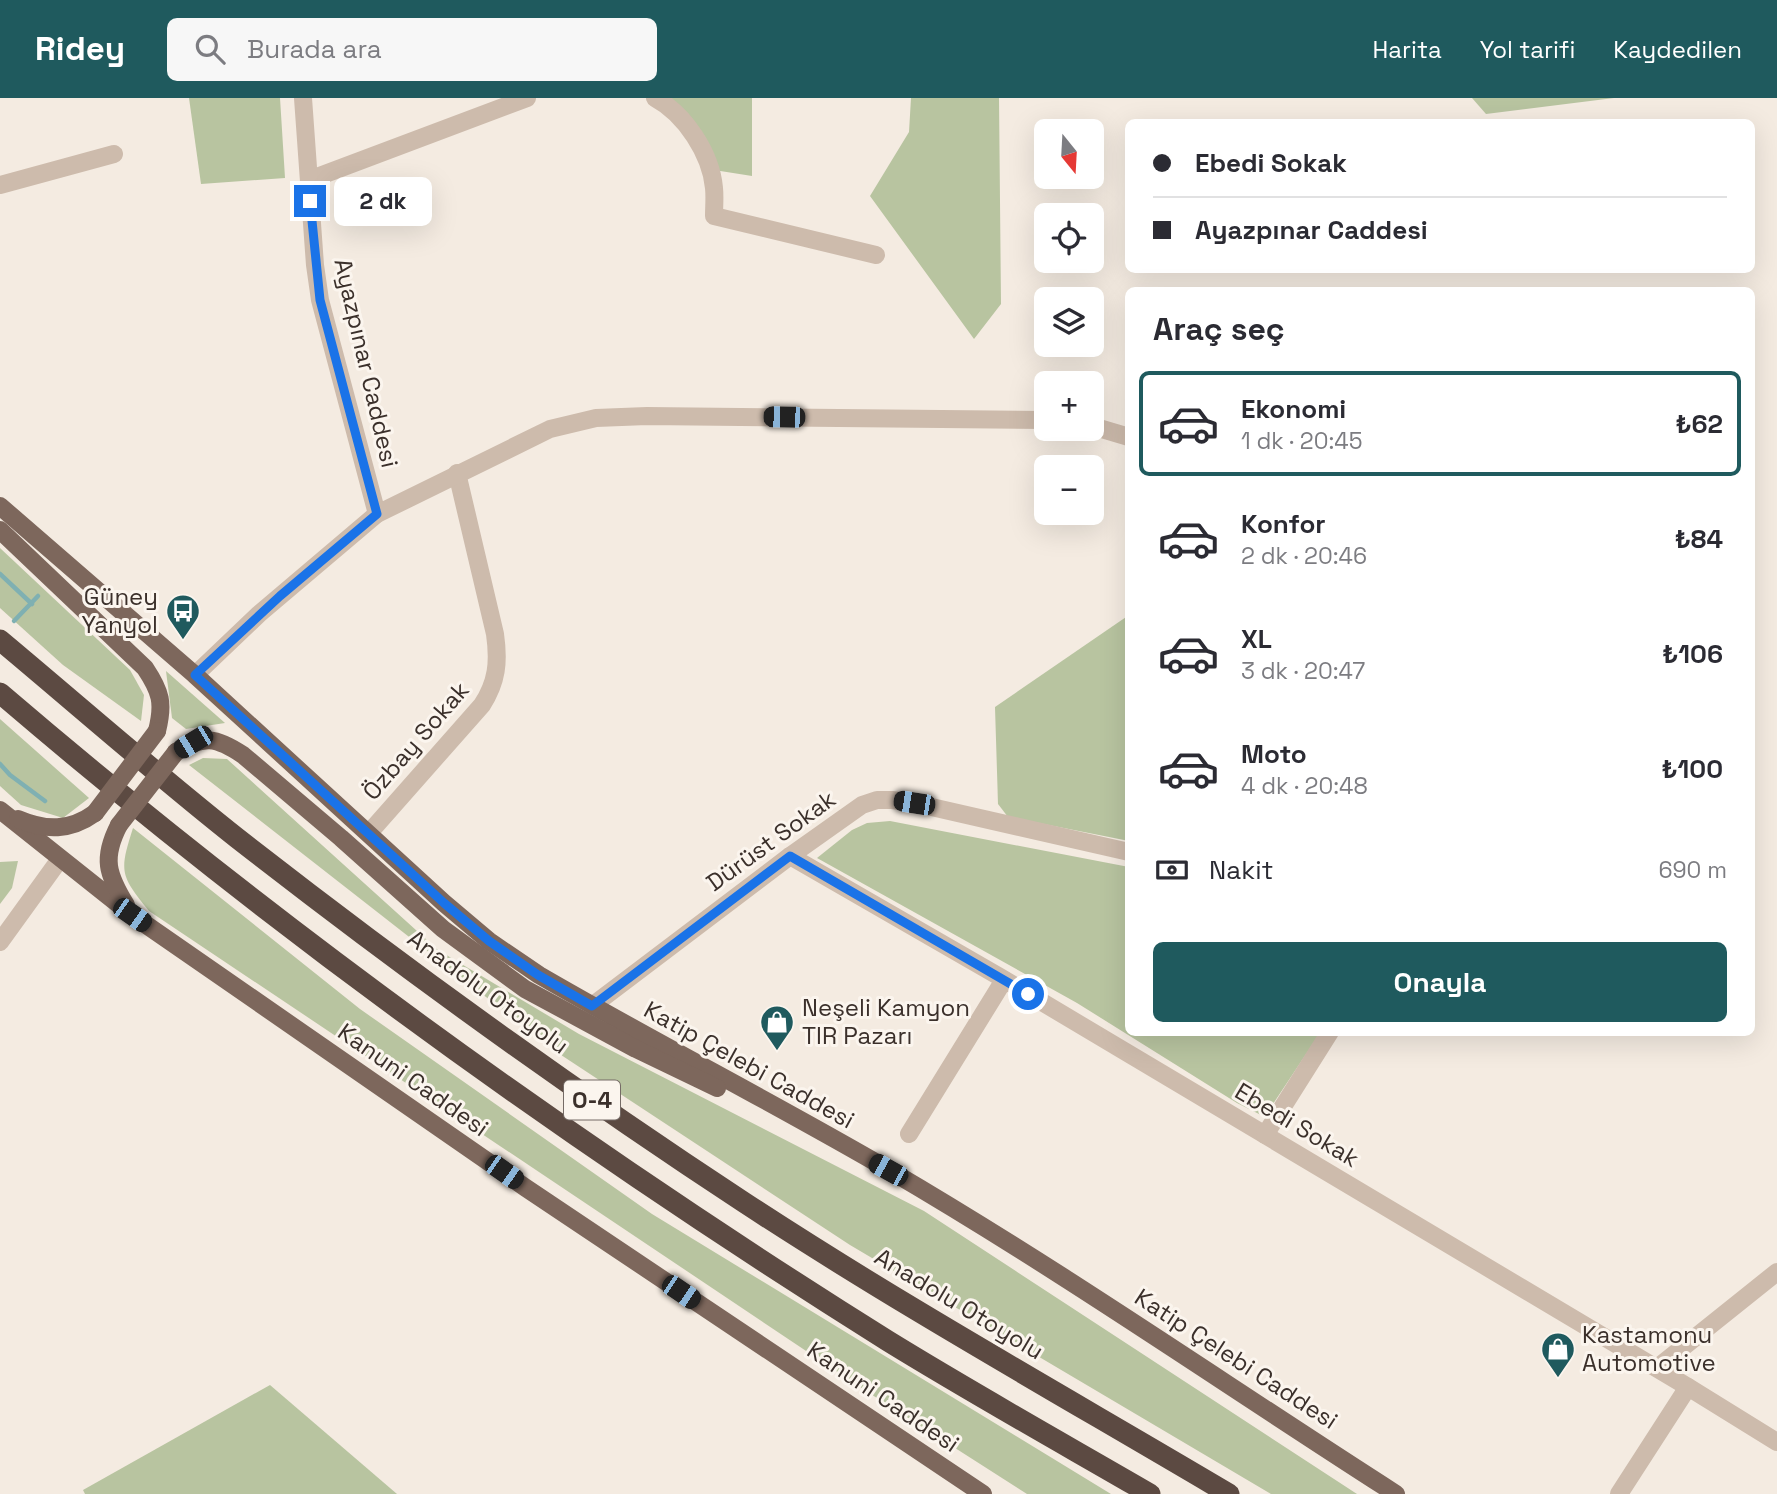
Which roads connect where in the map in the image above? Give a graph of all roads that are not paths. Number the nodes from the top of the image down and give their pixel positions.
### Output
1 (303, 98) edge
2 (527, 98) edge
3 (655, 98) edge
4 (114, 154) dead end
5 (309, 180) junction
6 (0, 185) edge
7 (876, 255) dead end
8 (1034, 420) edge
9 (1104, 430) edge
10 (1125, 436) edge
11 (457, 473) junction
12 (0, 506) edge
13 (377, 514) junction
14 (0, 530) edge
15 (0, 640) edge
16 (195, 675) junction
17 (0, 694) edge
18 (3, 812) edge
19 (369, 833) junction
20 (1125, 851) edge
21 (790, 856) junction
22 (60, 859) junction
23 (132, 915) junction
24 (0, 942) edge
25 (1004, 980) junction
26 (592, 1006) junction
27 (1327, 1036) edge
28 (909, 1134) dead end
29 (1265, 1135) junction
30 (888, 1170) junction
31 (1777, 1272) edge
32 (1657, 1368) junction
33 (1688, 1387) junction
34 (1777, 1442) edge
35 (983, 1494) edge
36 (1150, 1494) edge
37 (1229, 1494) edge
38 (1396, 1494) edge
39 (1619, 1494) edge

1 - 5 street, Ayazpınar Caddesi
2 - 5 street
3 - 7 street
4 - 6 street
5 - 13 street, Ayazpınar Caddesi
8 - 11 street
9 - 10 street
11 - 13 street
11 - 19 street, Özbay Sokak
12 - 16 main road, Katip Çelebi Caddesi
13 - 16 street
14 - 18 main road, bridge
15 - 37 highway, Anadolu Otoyolu / O-4
16 - 19 main road, Katip Çelebi Caddesi
17 - 36 highway, O-4
18 - 22 main road, Kanuni Caddesi
19 - 26 main road, Katip Çelebi Caddesi
20 - 21 street, Dürüst Sokak
21 - 25 street, Ebedi Sokak
21 - 26 street, Dürüst Sokak
22 - 23 main road, Kanuni Caddesi
22 - 24 street
23 - 30 main road, bridge
23 - 35 main road, Kanuni Caddesi
25 - 28 street
25 - 29 street, Ebedi Sokak
26 - 30 main road, Katip Çelebi Caddesi
27 - 29 street
29 - 32 street, Ebedi Sokak
30 - 38 main road, Katip Çelebi Caddesi
31 - 32 street
32 - 33 street, Ebedi Sokak
33 - 34 street, Ebedi Sokak
33 - 39 street

